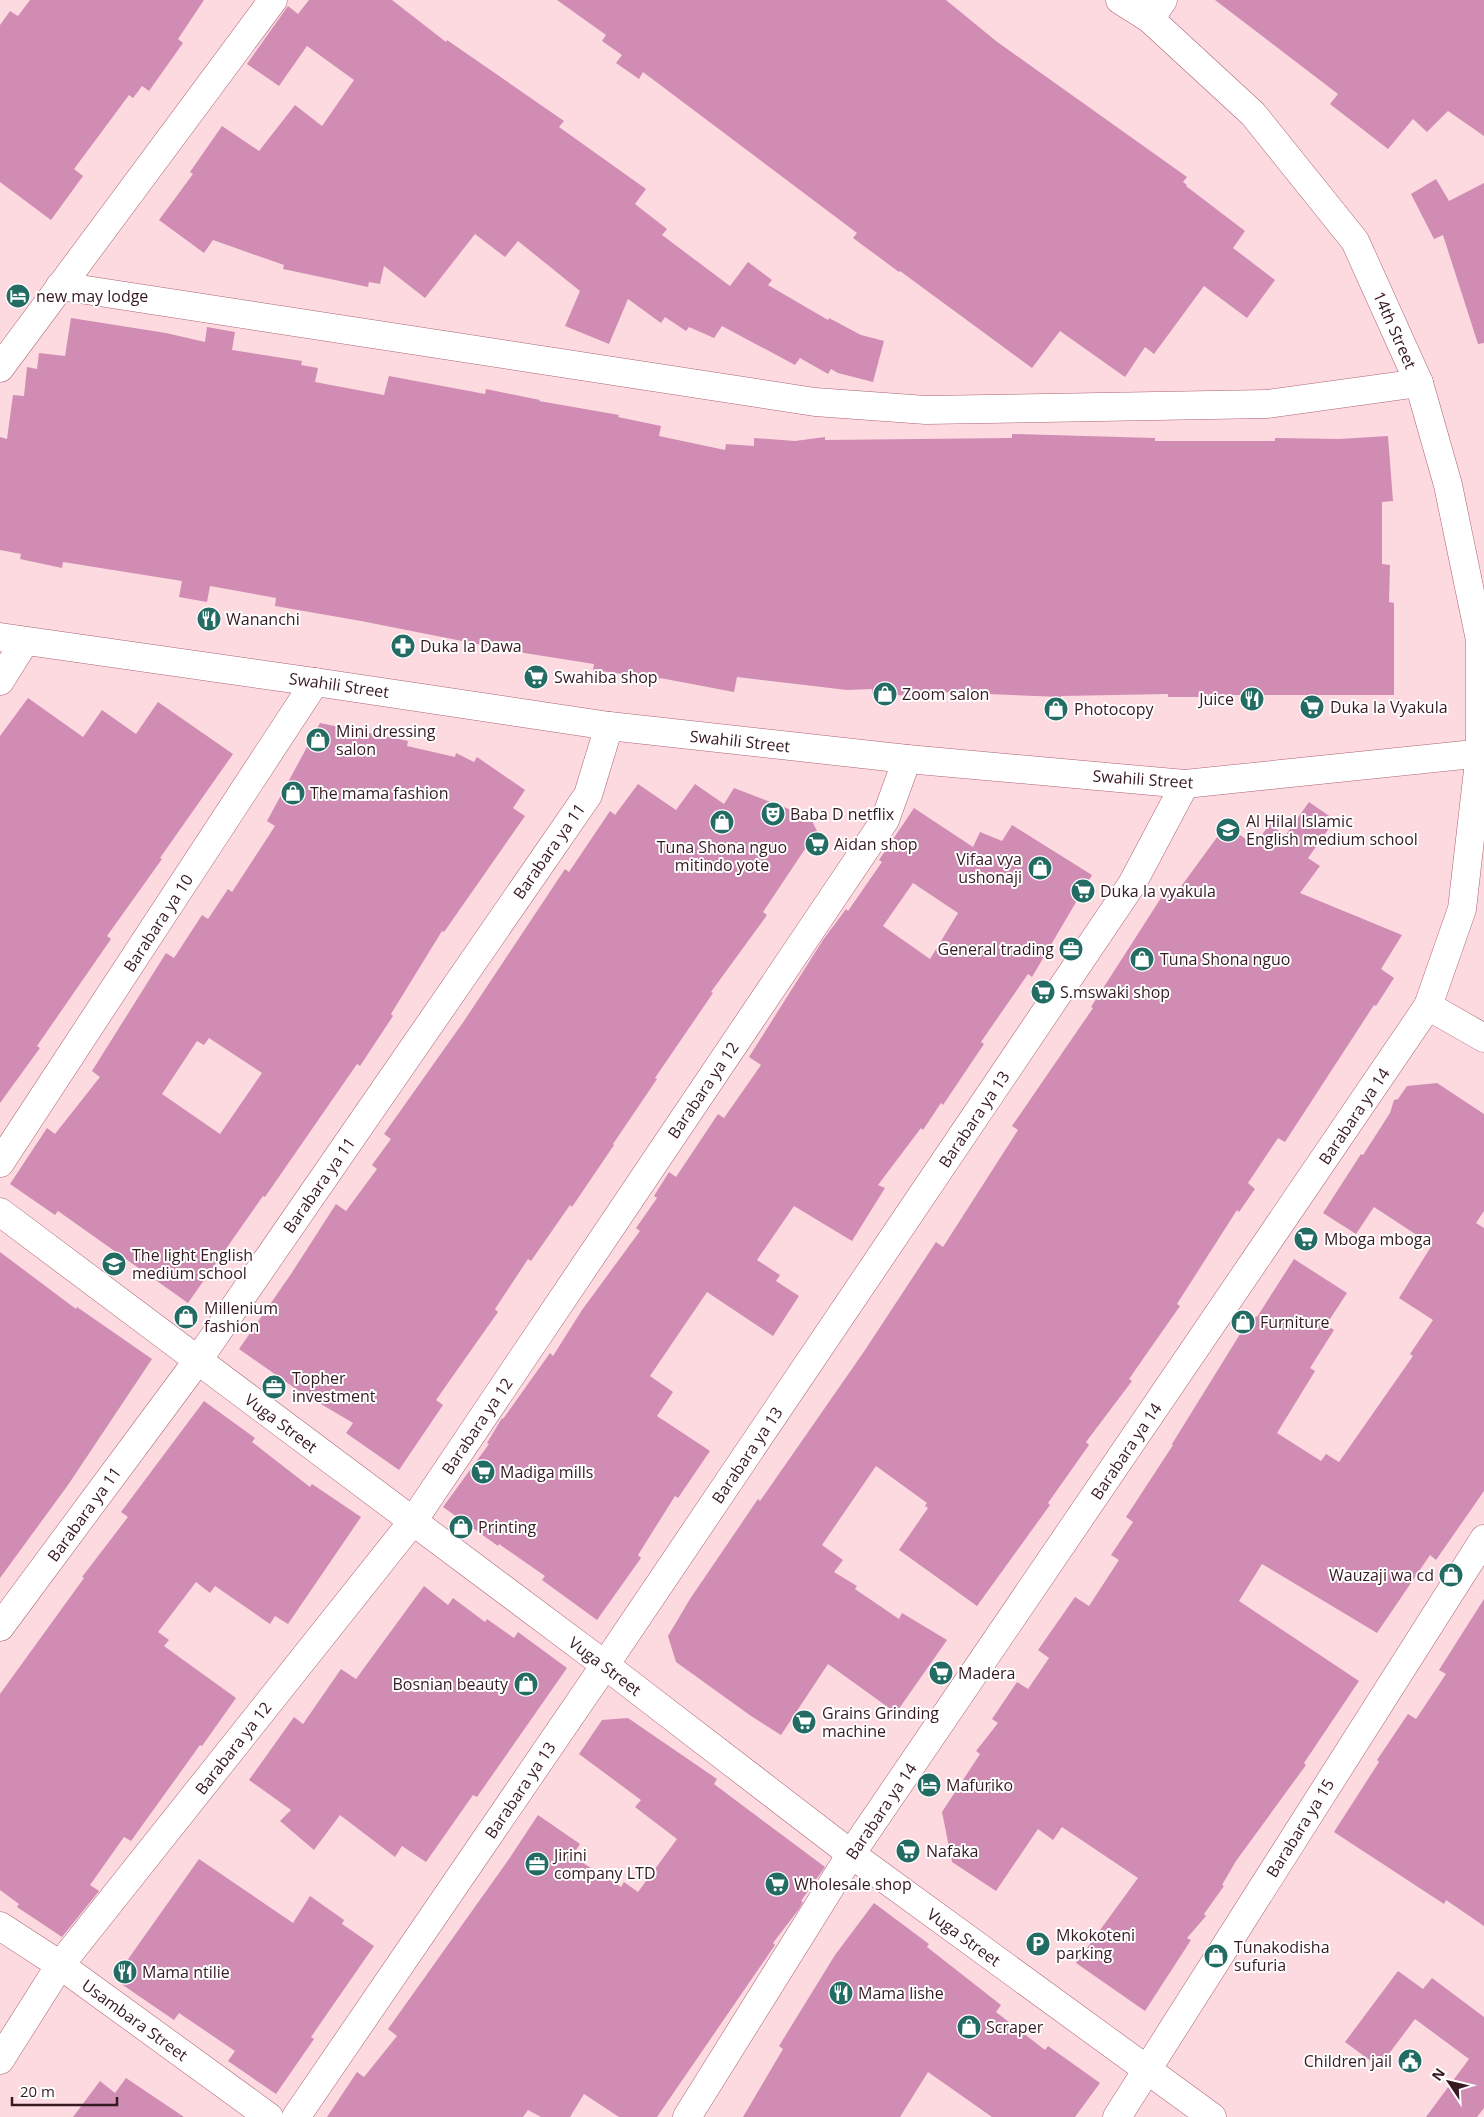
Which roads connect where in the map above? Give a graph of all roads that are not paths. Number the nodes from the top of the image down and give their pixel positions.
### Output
1 (273, 0) edge
2 (1120, 0) edge
3 (1157, 10) edge
4 (60, 286) junction
5 (0, 368) edge
6 (1419, 383) junction
7 (12, 639) edge
8 (0, 681) edge
9 (315, 682) junction
10 (609, 726) junction
11 (1482, 753) edge
12 (907, 759) junction
13 (1185, 784) junction
14 (1428, 1006) junction
15 (1484, 1038) edge
16 (0, 1164) edge
17 (0, 1212) edge
18 (198, 1360) junction
19 (413, 1521) junction
20 (1484, 1539) edge
21 (0, 1627) edge
22 (605, 1666) junction
23 (851, 1854) junction
24 (0, 1926) edge
25 (60, 1965) junction
26 (0, 2060) edge
27 (1147, 2070) junction
28 (268, 2117) edge
29 (296, 2117) edge
30 (687, 2117) edge
31 (1117, 2117) edge
32 (1212, 2117) edge

1 - 4 street
2 - 3 street, 14th Street
3 - 6 street, 14th Street
4 - 5 street
4 - 6 street
6 - 11 street, 14th Street
7 - 8 street
7 - 9 street, Swahili Street
9 - 10 street, Swahili Street
9 - 16 street, Barabara ya 10
10 - 12 street, Swahili Street
10 - 18 street, Barabara ya 11
11 - 13 street, Swahili Street
11 - 14 street, Barabara ya 14
12 - 13 street, Swahili Street
12 - 19 street, Barabara ya 12
13 - 22 street, Barabara ya 13
14 - 15 street
14 - 23 street, Barabara ya 14
17 - 18 street, Vuga Street
18 - 19 street, Vuga Street
18 - 21 street, Barabara ya 11
19 - 22 street, Vuga Street
19 - 25 street, Barabara ya 12
20 - 27 street, Barabara ya 15
22 - 23 street, Vuga Street
22 - 29 street, Barabara ya 13
23 - 27 street, Vuga Street
23 - 30 street, Barabara ya 14
24 - 25 street, Usambara Street
25 - 26 street, Barabara ya 12
25 - 28 street, Usambara Street
27 - 31 street, Barabara ya 15
27 - 32 street, Vuga Street

